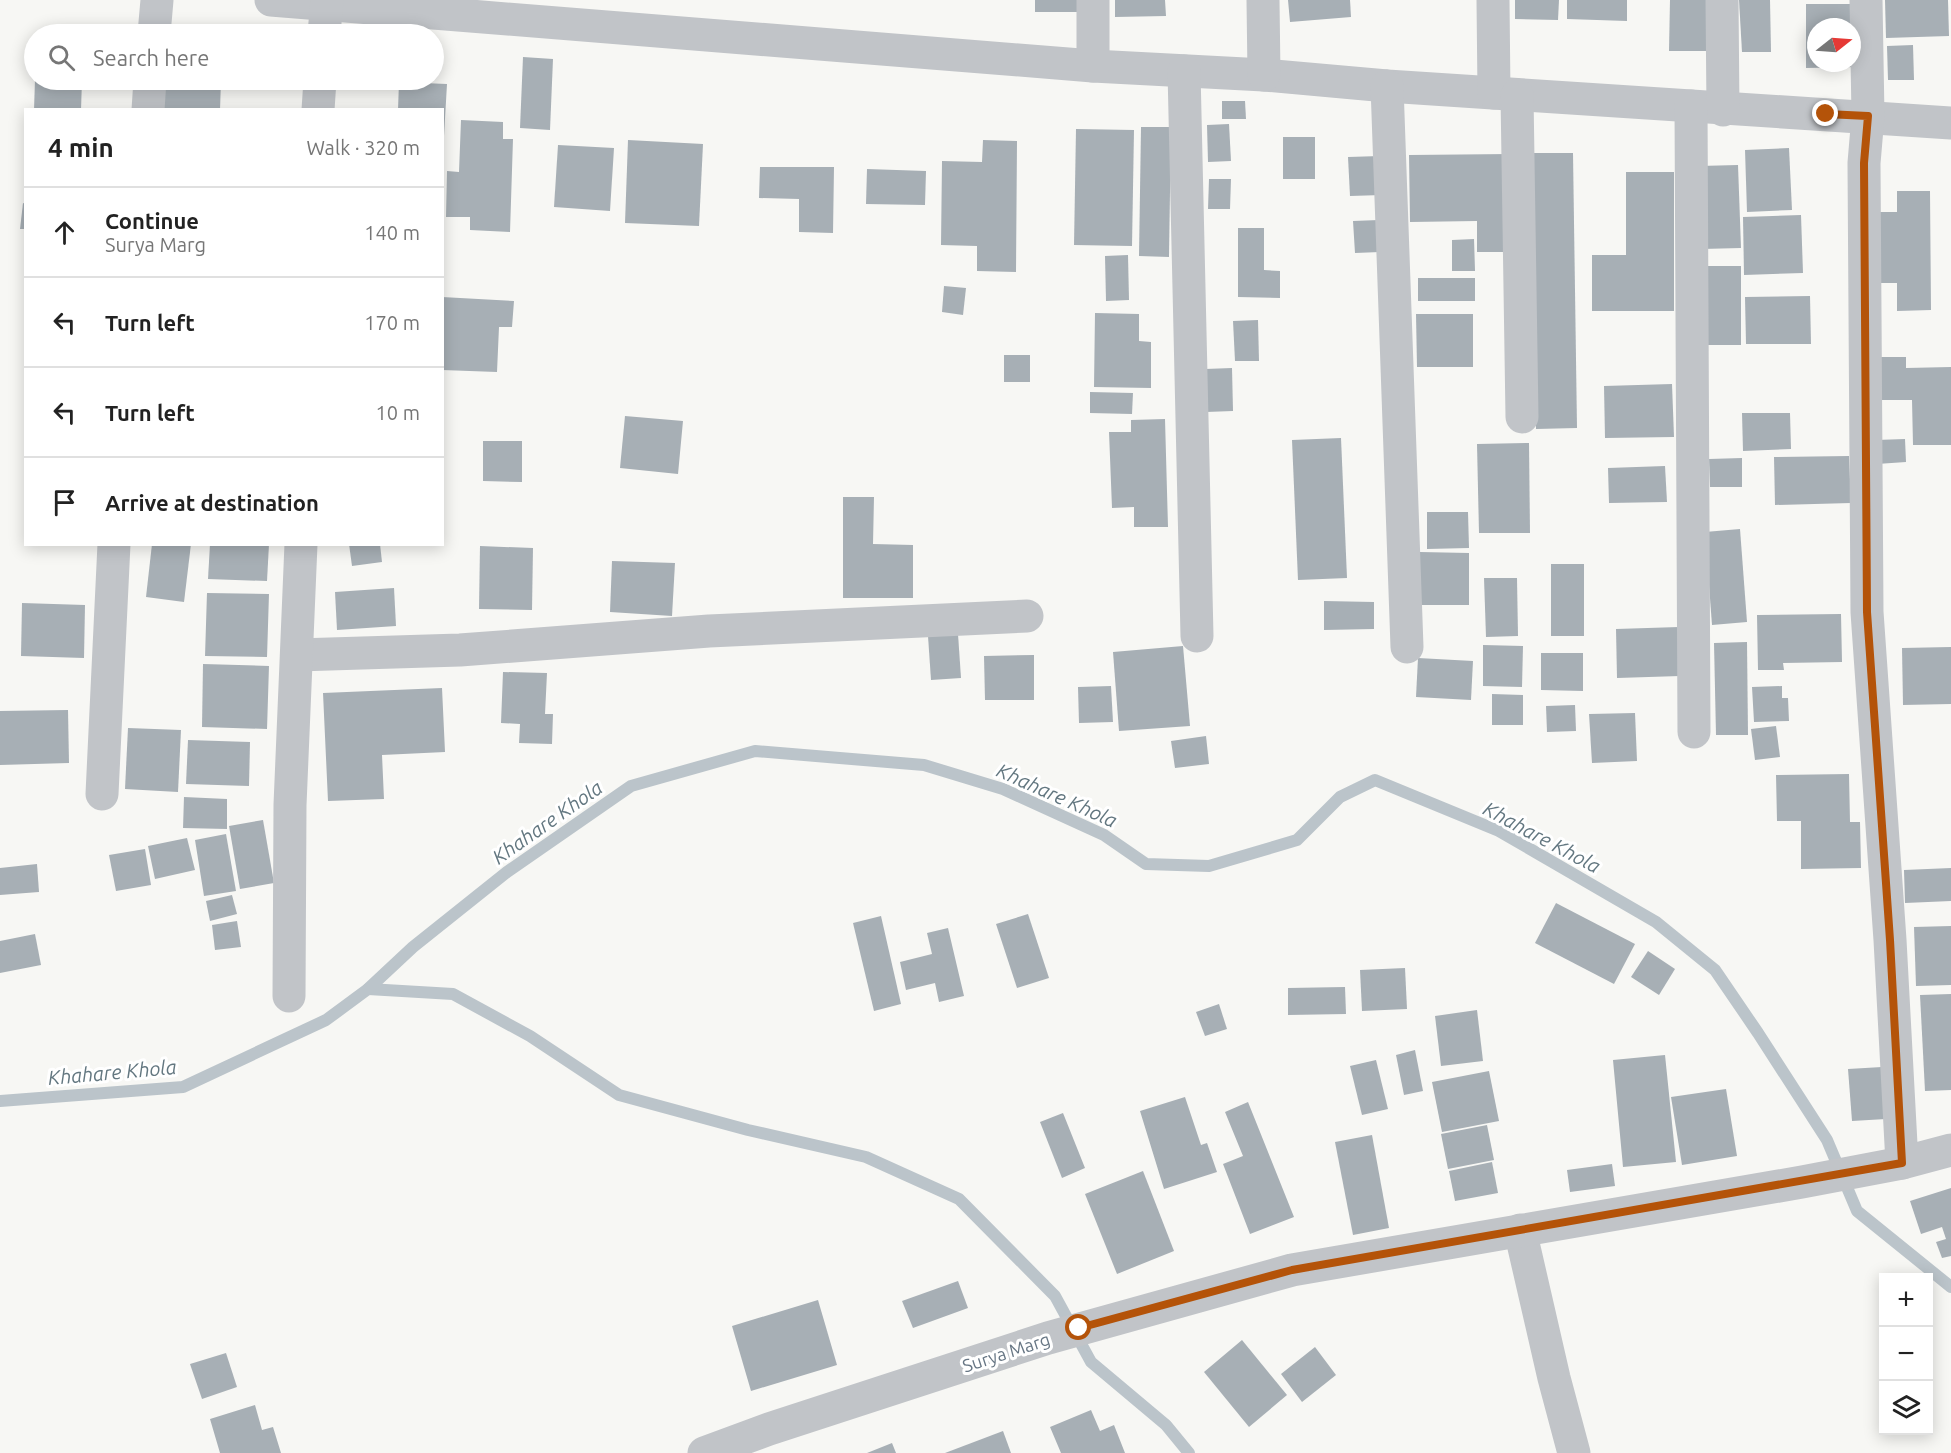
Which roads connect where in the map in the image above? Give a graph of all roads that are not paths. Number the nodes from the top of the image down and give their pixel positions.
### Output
1 (157, 0) edge
2 (271, 0) edge
3 (1093, 0) edge
4 (1263, 0) edge
5 (1493, 0) edge
6 (1722, 0) edge
7 (1866, 0) edge
8 (326, 13) edge
9 (155, 24) edge
10 (1093, 66) junction
11 (1184, 71) junction
12 (1264, 75) junction
13 (1387, 86) junction
14 (149, 90) edge
15 (319, 90) edge
16 (1505, 94) junction
17 (148, 108) edge
18 (318, 108) edge
19 (1707, 108) junction
20 (1868, 116) junction
21 (1951, 123) edge
22 (1522, 417) dead end
23 (114, 546) edge
24 (301, 546) edge
25 (1027, 616) dead end
26 (1197, 636) dead end
27 (1407, 647) dead end
28 (297, 655) junction
29 (1694, 732) dead end
30 (102, 794) dead end
31 (289, 996) dead end
32 (1951, 1150) edge
33 (1902, 1163) junction
34 (1520, 1230) junction
35 (773, 1441) edge
36 (704, 1453) edge
37 (1574, 1453) edge

1 - 9 street
2 - 8 street
3 - 10 street
4 - 12 street
5 - 16 street
6 - 19 street
7 - 20 street
8 - 10 street
10 - 11 street
11 - 12 street
11 - 26 street
12 - 13 street
13 - 16 street
13 - 27 street
14 - 17 street
15 - 18 street
16 - 19 street
16 - 22 street
19 - 20 street
19 - 29 street
20 - 21 street
20 - 33 street
23 - 30 street
24 - 28 street
25 - 28 street
28 - 31 street
32 - 33 street, Surya Marg
33 - 34 street, Surya Marg
34 - 35 street, Surya Marg
34 - 37 street
35 - 36 street, Surya Marg

